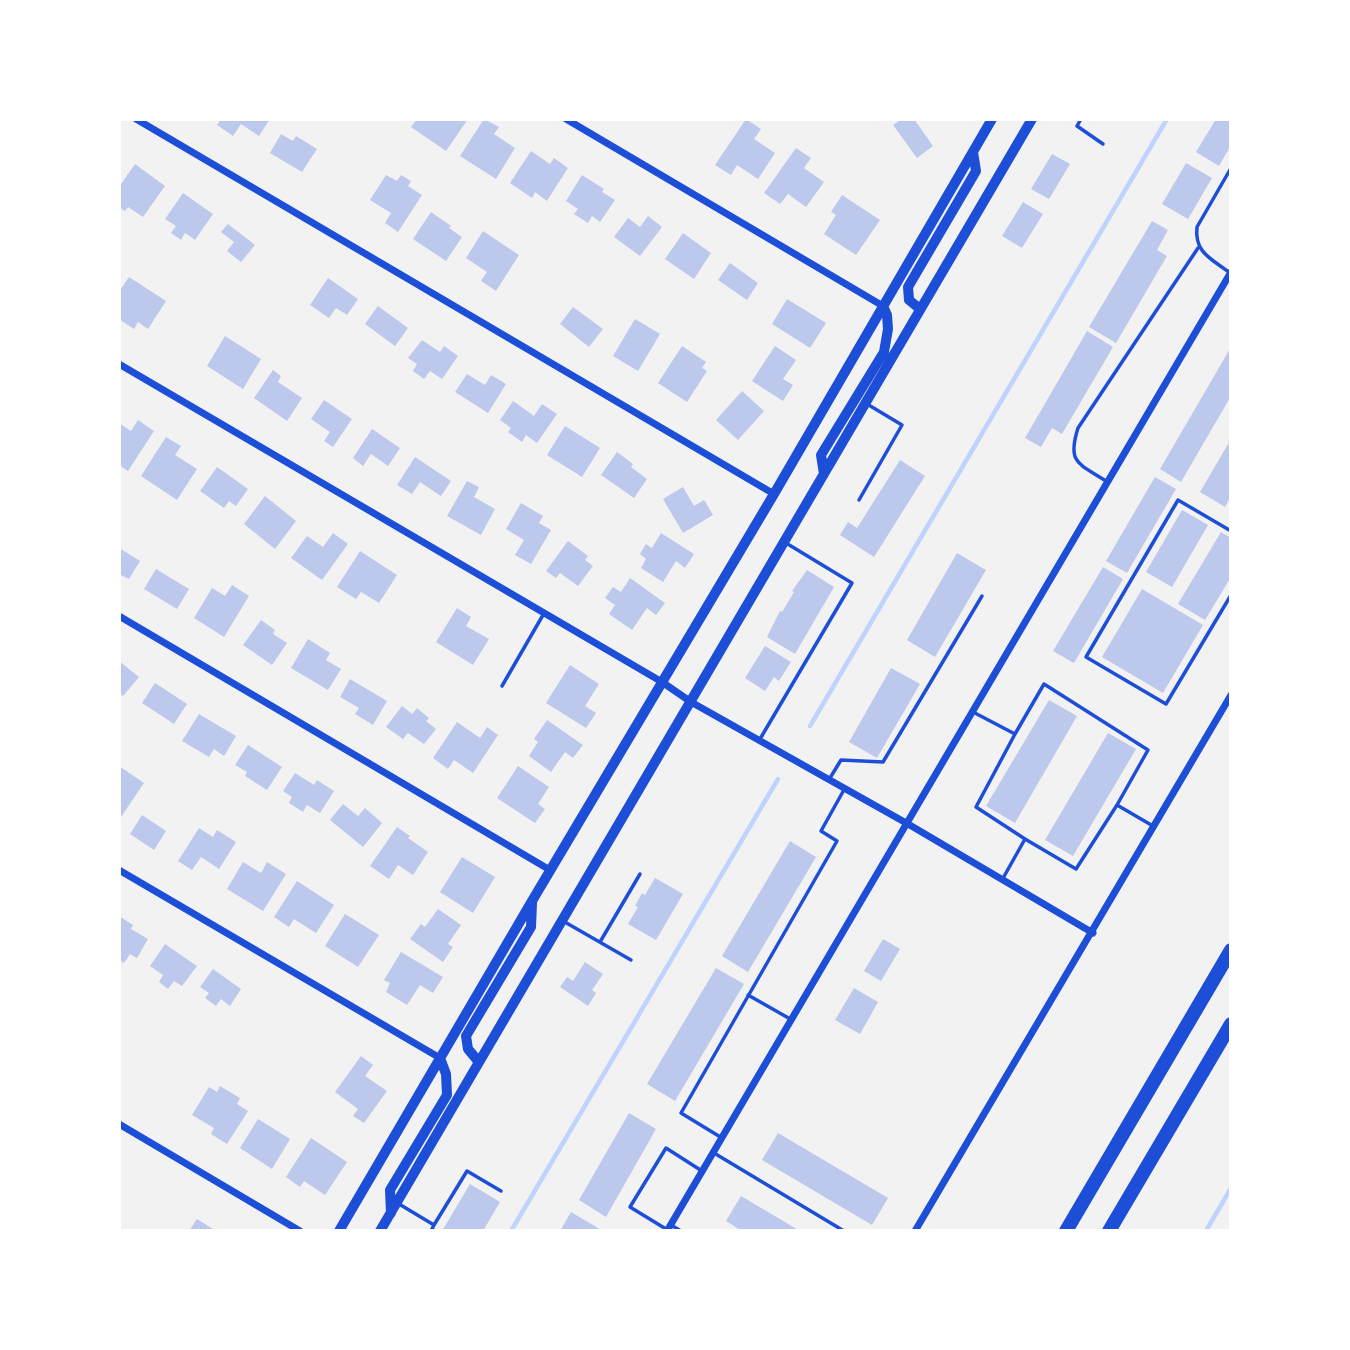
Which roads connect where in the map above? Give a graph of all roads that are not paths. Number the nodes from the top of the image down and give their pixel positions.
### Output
1 (136, 119) edge
2 (566, 119) edge
3 (992, 119) edge
4 (1032, 119) edge
5 (1081, 119) edge
6 (1103, 144) dead end
7 (973, 152) junction
8 (1231, 168) edge
9 (1198, 248) junction
10 (1231, 272) edge
11 (883, 306) junction
12 (920, 309) junction
13 (119, 363) edge
14 (865, 403) junction
15 (824, 474) junction
16 (1108, 482) junction
17 (774, 494) junction
18 (859, 500) dead end
19 (1231, 531) edge
20 (784, 542) junction
21 (1231, 595) edge
22 (982, 596) dead end
23 (544, 613) junction
24 (119, 616) edge
25 (662, 682) junction
26 (502, 686) dead end
27 (1231, 695) edge
28 (691, 702) junction
29 (973, 712) junction
30 (1015, 734) junction
31 (759, 740) junction
32 (829, 780) junction
33 (845, 788) junction
34 (1117, 805) junction
35 (908, 824) junction
36 (1155, 827) junction
37 (1025, 839) junction
38 (119, 870) edge
39 (550, 870) junction
40 (640, 874) dead end
41 (1003, 880) junction
42 (532, 901) junction
43 (561, 920) junction
44 (1093, 933) junction
45 (600, 942) junction
46 (1231, 950) edge
47 (631, 960) dead end
48 (748, 995) junction
49 (792, 1020) junction
50 (1231, 1024) edge
51 (440, 1058) junction
52 (478, 1061) junction
53 (119, 1124) edge
54 (722, 1138) junction
55 (714, 1152) junction
56 (702, 1171) junction
57 (501, 1191) dead end
58 (394, 1208) junction
59 (434, 1225) junction
60 (669, 1229) edge
61 (300, 1231) edge
62 (340, 1231) edge
63 (380, 1231) edge
64 (431, 1231) edge
65 (681, 1231) edge
66 (844, 1231) edge
67 (915, 1231) edge
68 (1066, 1231) edge
69 (1109, 1231) edge

1 - 17 street
2 - 11 street
3 - 7 main road
4 - 12 main road
5 - 6 lane
7 - 11 main road
7 - 12 main road
8 - 9 lane
9 - 10 lane
9 - 16 lane
10 - 16 street
11 - 15 main road
11 - 17 main road
12 - 14 main road
13 - 23 street
14 - 15 main road
14 - 18 lane
15 - 20 main road
16 - 29 street
17 - 25 main road
19 - 21 lane
20 - 28 main road
20 - 31 lane
22 - 32 lane
23 - 25 street
23 - 26 lane
24 - 39 street
25 - 28 street
25 - 39 main road
27 - 36 street
28 - 31 street
28 - 43 main road
29 - 30 lane
29 - 35 street
30 - 34 lane
30 - 37 lane
31 - 32 street
32 - 33 street
33 - 35 street
33 - 48 lane
34 - 36 lane
34 - 37 lane
35 - 41 street
35 - 49 street
36 - 44 street
37 - 41 lane
38 - 51 street
39 - 42 main road
40 - 45 lane
41 - 44 street
42 - 51 main road
42 - 52 main road
43 - 45 lane
43 - 52 main road
44 - 67 street
45 - 47 lane
46 - 68 highway
48 - 49 lane
48 - 54 lane
49 - 54 street
50 - 69 highway
51 - 58 main road
51 - 62 main road
52 - 58 main road
53 - 61 street
54 - 55 street
55 - 56 street
55 - 66 lane
56 - 60 street
56 - 60 lane
57 - 59 lane
58 - 59 lane
58 - 63 main road
59 - 64 lane
60 - 65 lane

